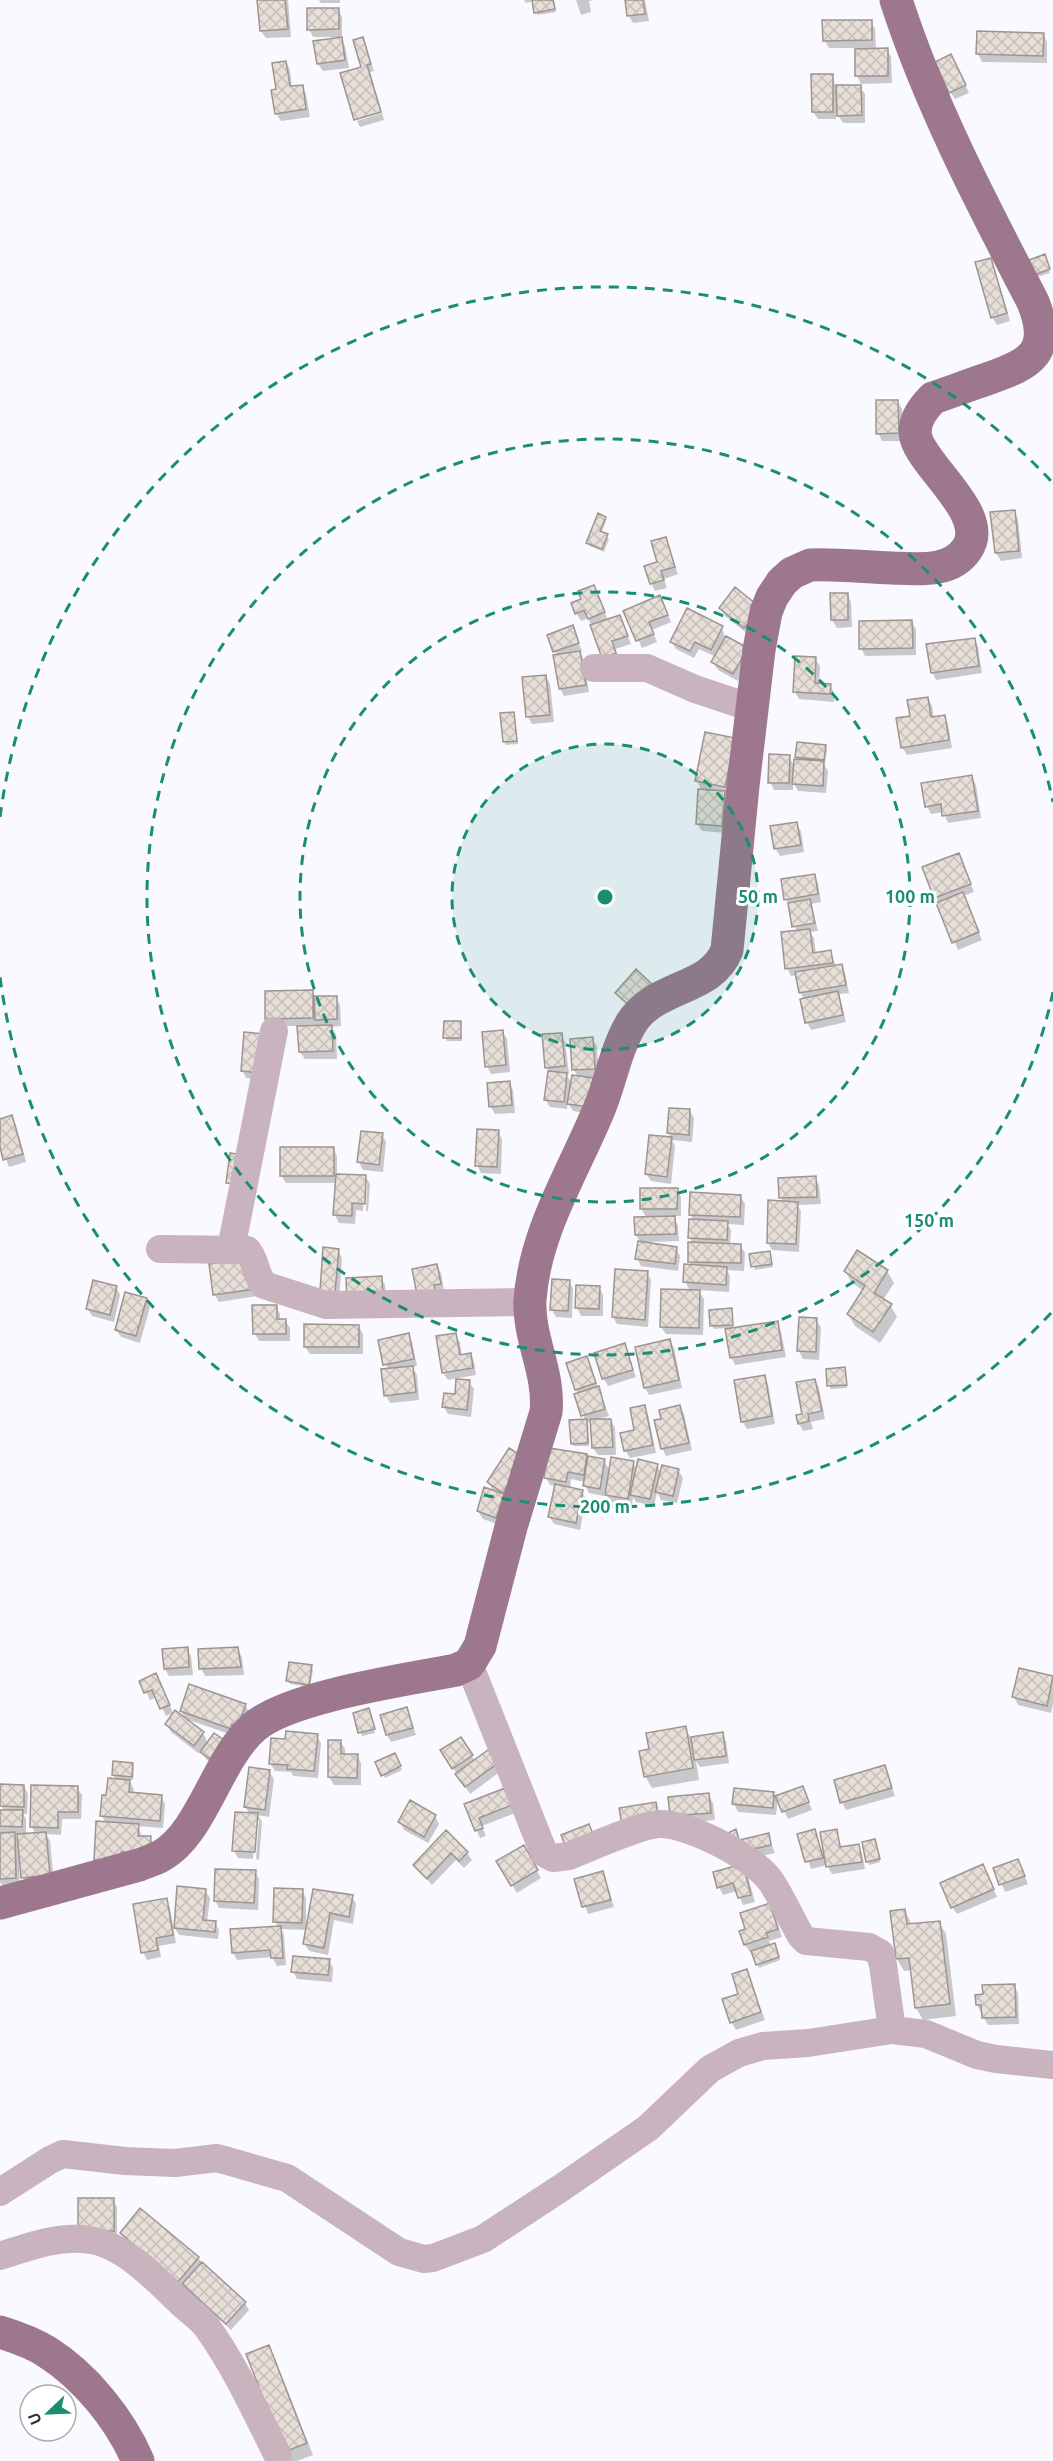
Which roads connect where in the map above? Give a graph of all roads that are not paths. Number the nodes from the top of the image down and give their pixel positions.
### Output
1 (896, 0) edge
2 (594, 668) dead end
3 (752, 708) junction
4 (274, 1031) dead end
5 (160, 1249) dead end
6 (231, 1249) junction
7 (530, 1302) junction
8 (469, 1664) junction
9 (0, 1904) edge
10 (892, 2030) junction
11 (1053, 2065) edge
12 (0, 2192) edge
13 (0, 2256) edge
14 (0, 2332) edge
15 (278, 2456) dead end
16 (138, 2461) edge

1 - 3 main road
2 - 3 street
3 - 7 main road
4 - 6 street
5 - 6 street
6 - 7 street
7 - 8 main road
8 - 9 main road
8 - 10 street
10 - 11 street
10 - 12 street
13 - 15 street
14 - 16 main road

